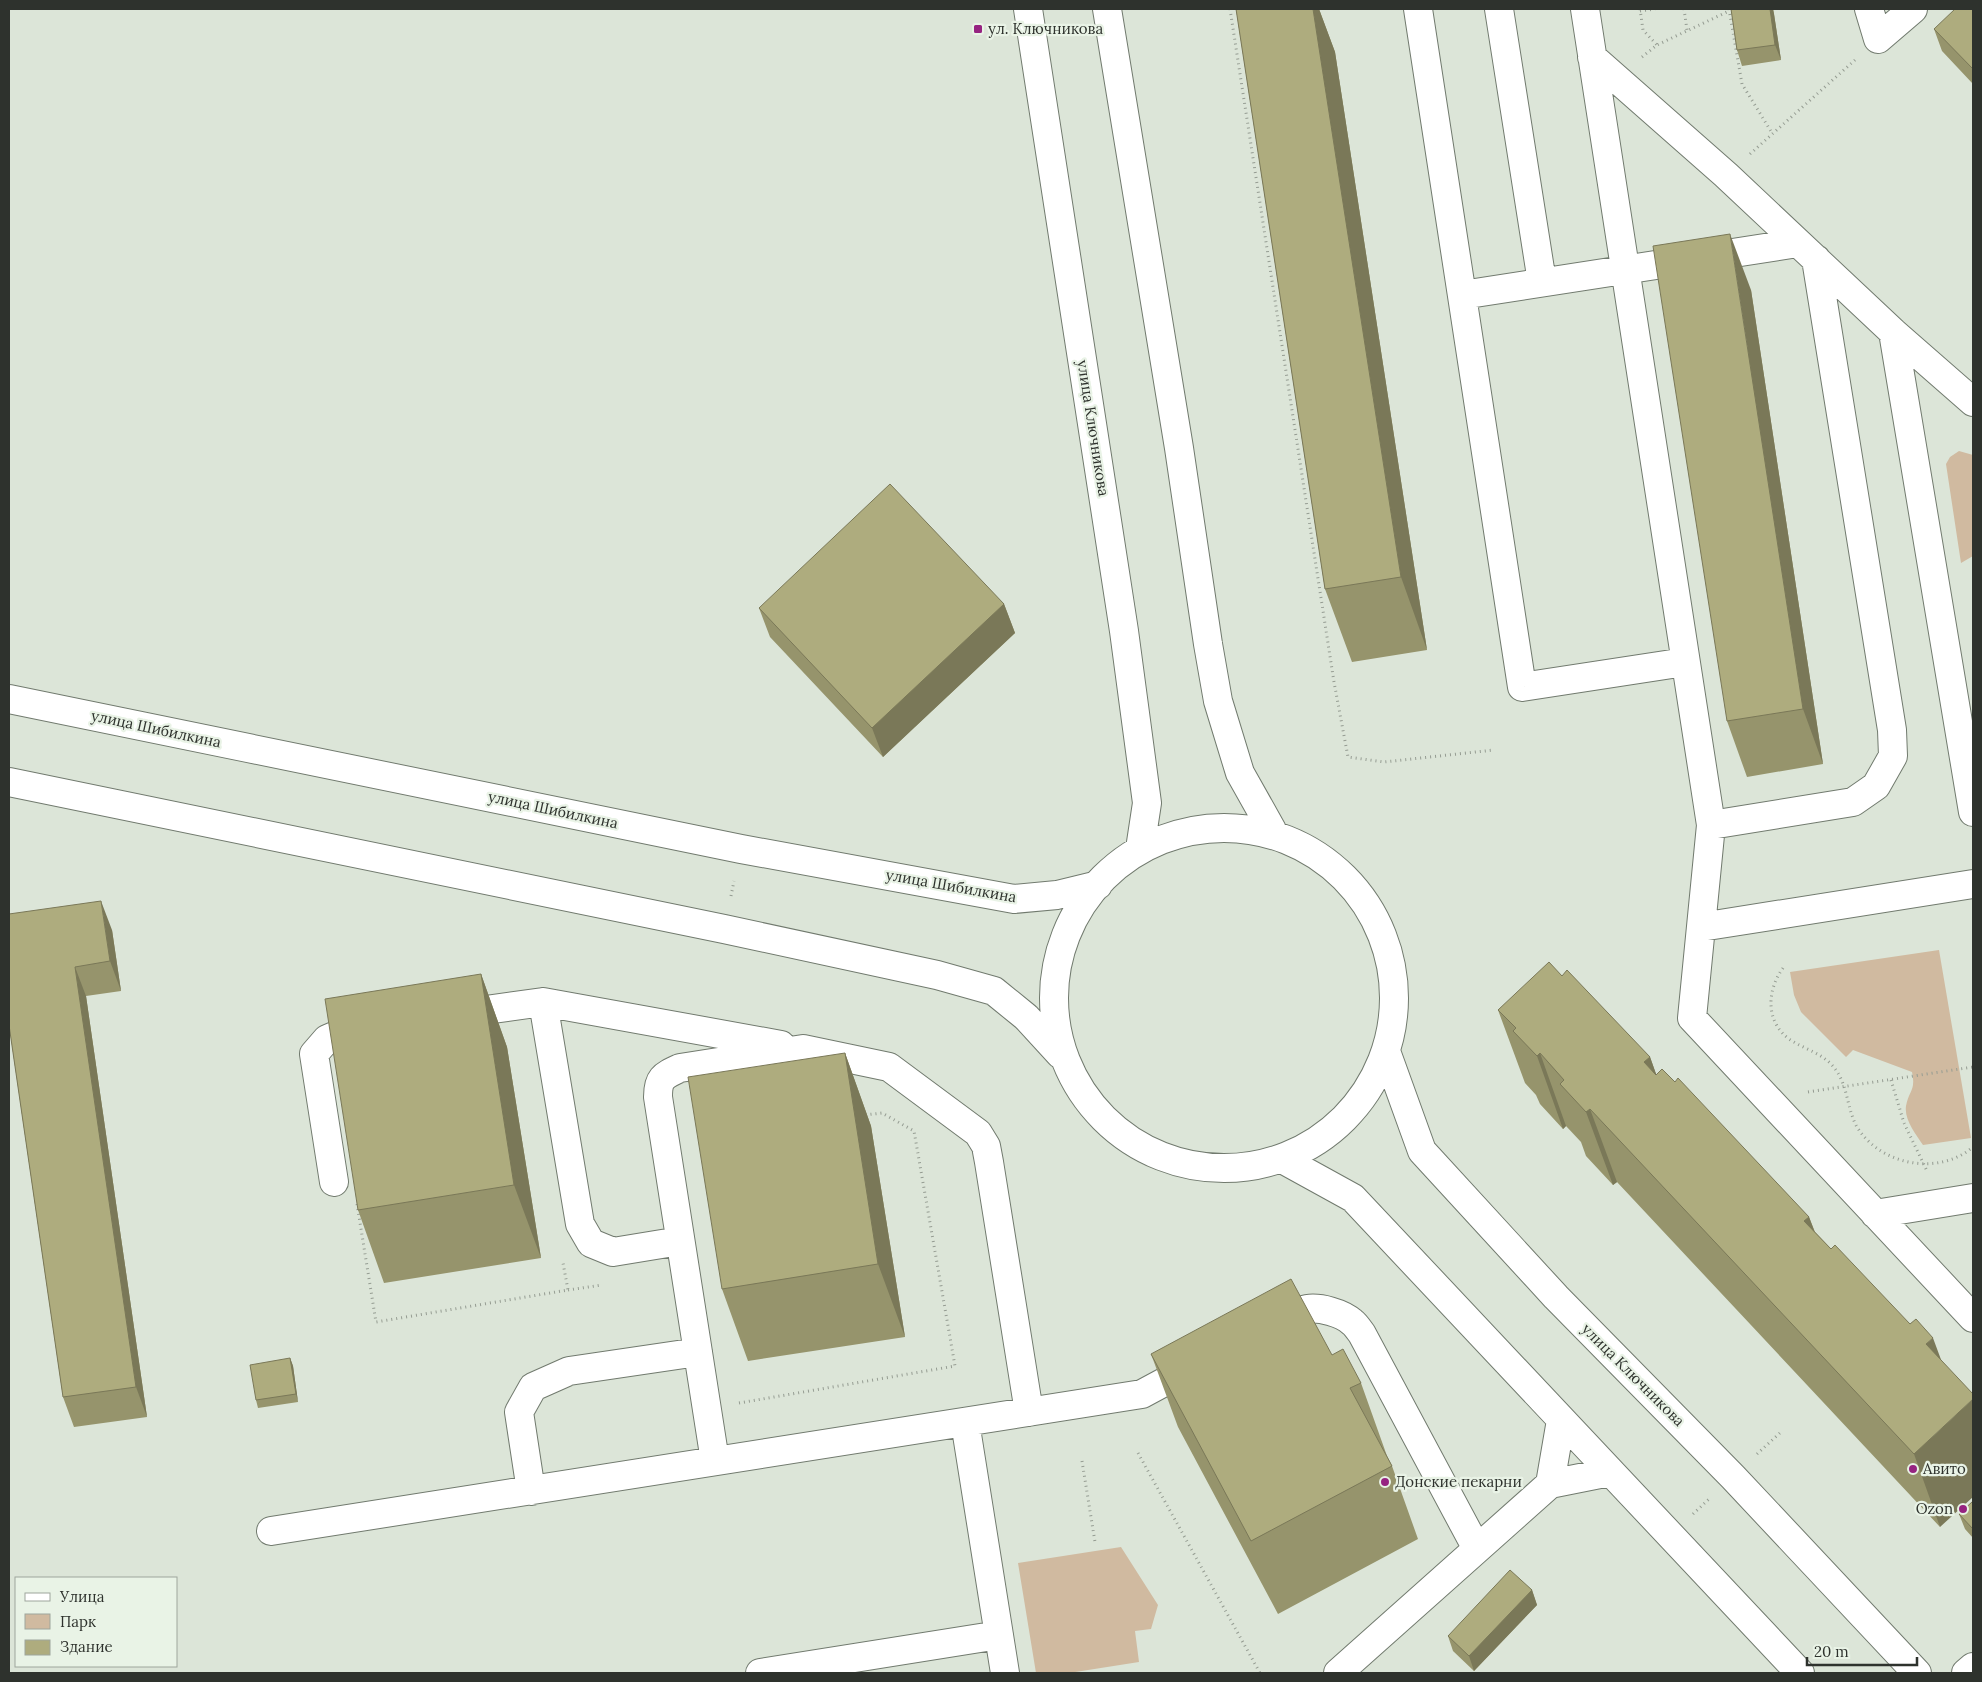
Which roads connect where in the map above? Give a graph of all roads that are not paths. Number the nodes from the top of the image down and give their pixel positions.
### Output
1 (1028, 9) edge
2 (1107, 9) edge
3 (1418, 9) edge
4 (1499, 9) edge
5 (1585, 9) edge
6 (1869, 9) edge
7 (1913, 9) edge
8 (1592, 57) junction
9 (1807, 251) junction
10 (1625, 269) junction
11 (1542, 282) junction
12 (1462, 295) junction
13 (1893, 332) junction
14 (1973, 402) edge
15 (1685, 662) junction
16 (9, 699) edge
17 (9, 782) edge
18 (1973, 812) edge
19 (1711, 826) junction
20 (1272, 830) junction
21 (1140, 848) junction
22 (1973, 884) edge
23 (1098, 885) junction
24 (1701, 927) junction
25 (543, 1002) junction
26 (436, 1017) edge
27 (387, 1024) edge
28 (802, 1048) junction
29 (1060, 1054) junction
30 (1387, 1054) junction
31 (1284, 1160) junction
32 (333, 1175) road end
33 (1973, 1198) edge
34 (1875, 1214) junction
35 (680, 1241) junction
36 (1973, 1318) edge
37 (1249, 1337) edge
38 (698, 1352) junction
39 (1215, 1355) edge
40 (1029, 1412) junction
41 (1561, 1420) junction
42 (965, 1422) junction
43 (715, 1461) junction
44 (1610, 1472) junction
45 (1550, 1484) junction
46 (531, 1491) junction
47 (271, 1531) dead end
48 (1477, 1548) junction
49 (999, 1635) junction
50 (1973, 1667) edge
51 (760, 1673) edge
52 (1005, 1673) edge
53 (1338, 1673) edge
54 (1800, 1673) edge
55 (1917, 1673) edge
56 (1966, 1673) edge

1 - 21 street, улица Ключникова
2 - 20 street
3 - 12 street
4 - 11 street
5 - 8 street
6 - 7 street
8 - 9 street
8 - 10 street
9 - 10 street
9 - 13 street
9 - 19 street
10 - 11 street
10 - 15 street
11 - 12 street
12 - 15 street
13 - 14 street
13 - 18 street
15 - 19 street
16 - 23 street, улица Шибилкина
17 - 29 street
19 - 24 street
20 - 21 street
20 - 30 street
21 - 23 street
22 - 24 street
23 - 29 street
24 - 34 street
25 - 26 street
25 - 28 street
25 - 35 street
27 - 32 street
28 - 35 street
28 - 40 street
29 - 31 street
30 - 31 street
30 - 55 street, улица Ключникова
31 - 41 street
33 - 34 street
34 - 36 street
35 - 38 street
37 - 48 street
38 - 43 street
38 - 46 street
39 - 40 street
40 - 42 street
41 - 44 street
41 - 45 street
42 - 43 street
42 - 49 street
43 - 46 street
44 - 45 street
44 - 54 street
45 - 48 street
46 - 47 street
48 - 53 street
49 - 51 street
49 - 52 street
50 - 56 street

